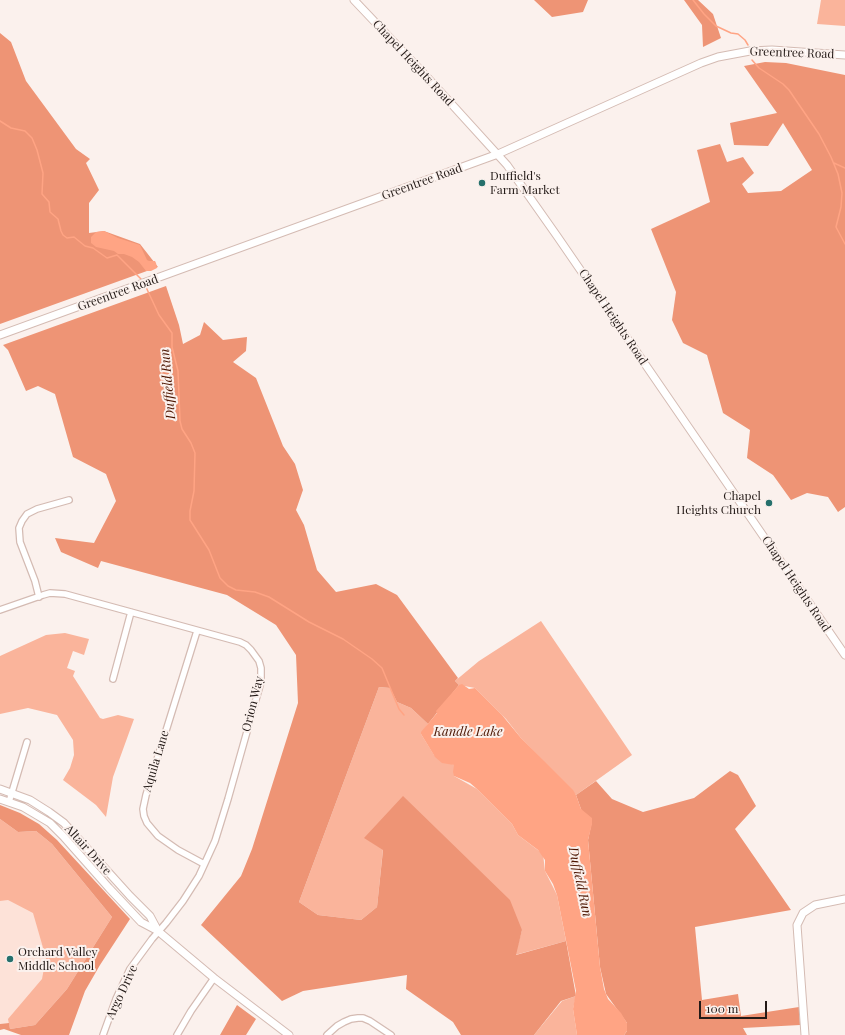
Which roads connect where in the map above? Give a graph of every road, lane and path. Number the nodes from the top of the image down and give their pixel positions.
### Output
1 (354, 0) edge
2 (845, 55) edge
3 (498, 154) junction
4 (0, 335) edge
5 (69, 500) dead end
6 (39, 597) junction
7 (0, 610) edge
8 (131, 612) junction
9 (197, 631) junction
10 (845, 656) edge
11 (113, 679) dead end
12 (27, 742) dead end
13 (0, 789) edge
14 (12, 792) junction
15 (0, 800) edge
16 (9, 802) junction
17 (204, 864) junction
18 (845, 899) edge
19 (158, 931) junction
20 (214, 978) junction
21 (103, 1035) edge
22 (177, 1035) edge
23 (289, 1035) edge
24 (327, 1035) edge
25 (391, 1035) edge
26 (805, 1035) edge

1 - 3 street, Chapel Heights Road
2 - 3 street, Greentree Road
3 - 4 street, Greentree Road
3 - 10 street, Chapel Heights Road
5 - 6 street
6 - 7 street, Orion Way
6 - 8 street, Orion Way
8 - 9 street, Orion Way
8 - 11 street
9 - 17 street, Aquila Lane
9 - 17 street, Orion Way
12 - 14 street
13 - 14 street, Altair Drive
14 - 16 street
14 - 19 street, Altair Drive
15 - 16 street, Altair Drive
16 - 19 street, Altair Drive
17 - 19 street, Orion Way
18 - 26 street
19 - 20 street, Altair Drive
19 - 21 street, Argo Drive
20 - 22 street
20 - 23 street, Altair Drive
24 - 25 street

